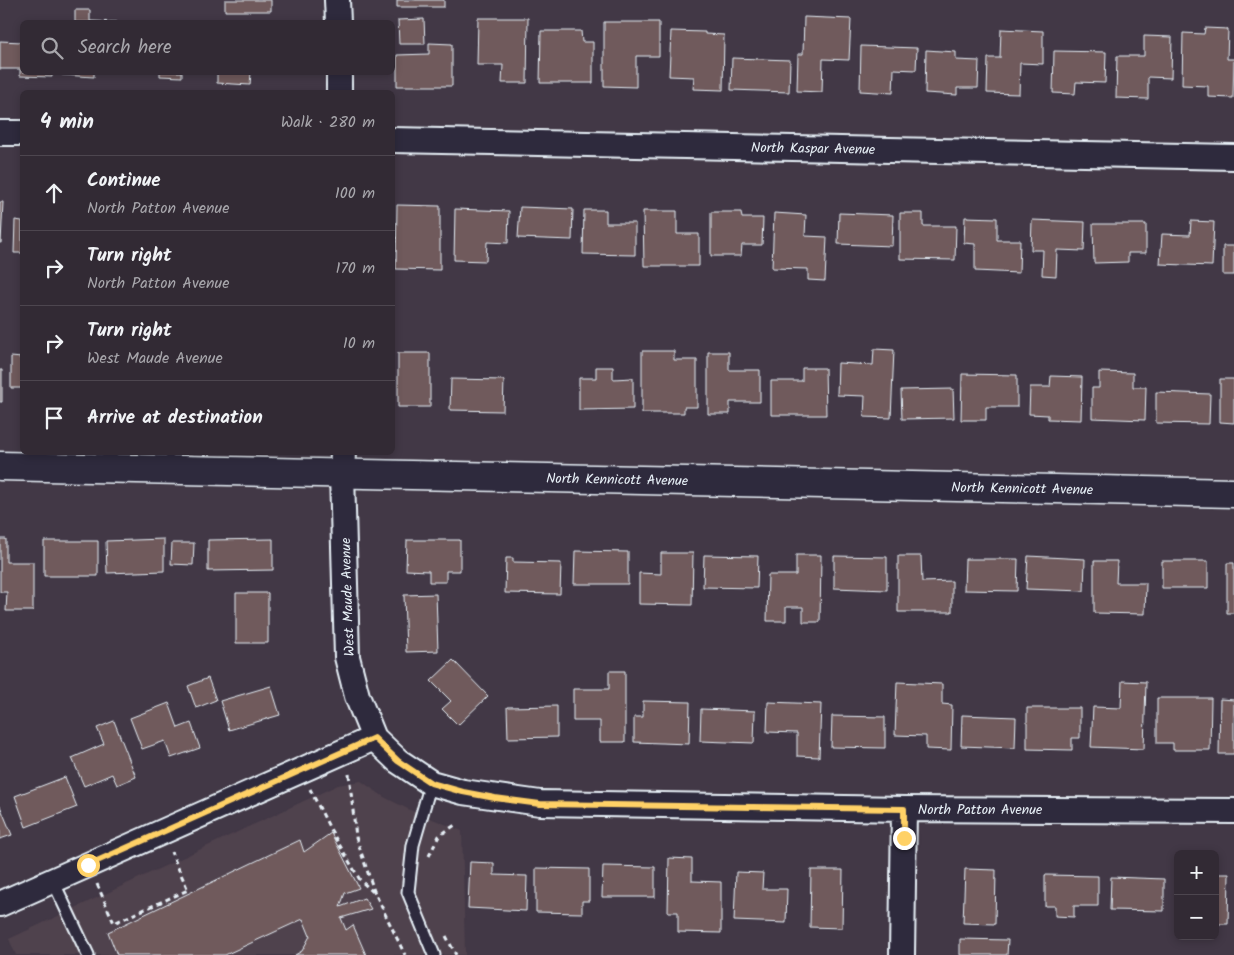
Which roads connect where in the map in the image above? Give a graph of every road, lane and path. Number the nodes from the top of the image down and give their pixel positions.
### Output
1 (338, 0) edge
2 (338, 20) edge
3 (339, 75) edge
4 (339, 90) edge
5 (0, 133) edge
6 (20, 133) edge
7 (395, 140) edge
8 (1234, 157) edge
9 (343, 463) edge
10 (0, 466) edge
11 (1234, 493) edge
12 (374, 738) junction
13 (341, 753) junction
14 (431, 783) junction
15 (312, 794) dead end
16 (904, 809) junction
17 (1234, 811) edge
18 (455, 825) dead end
19 (162, 832) junction
20 (427, 862) dead end
21 (88, 865) junction
22 (53, 881) junction
23 (376, 894) junction
24 (0, 904) edge
25 (443, 930) dead end
26 (88, 955) edge
27 (405, 955) edge
28 (434, 955) edge
29 (456, 955) edge
30 (902, 955) edge

1 - 2 street
3 - 4 street
5 - 6 street
7 - 8 street, North Kaspar Avenue
9 - 10 street, North Kennicott Avenue
9 - 11 street, North Kennicott Avenue
9 - 12 street, West Maude Avenue
12 - 13 street
12 - 14 street, North Patton Avenue
13 - 19 street
13 - 23 path
14 - 16 street, North Patton Avenue
14 - 28 lane
15 - 23 path
16 - 17 street, North Patton Avenue
16 - 30 street
18 - 20 path
19 - 21 street
19 - 21 path
21 - 22 street
22 - 24 street
22 - 26 lane
23 - 27 path
25 - 29 path

